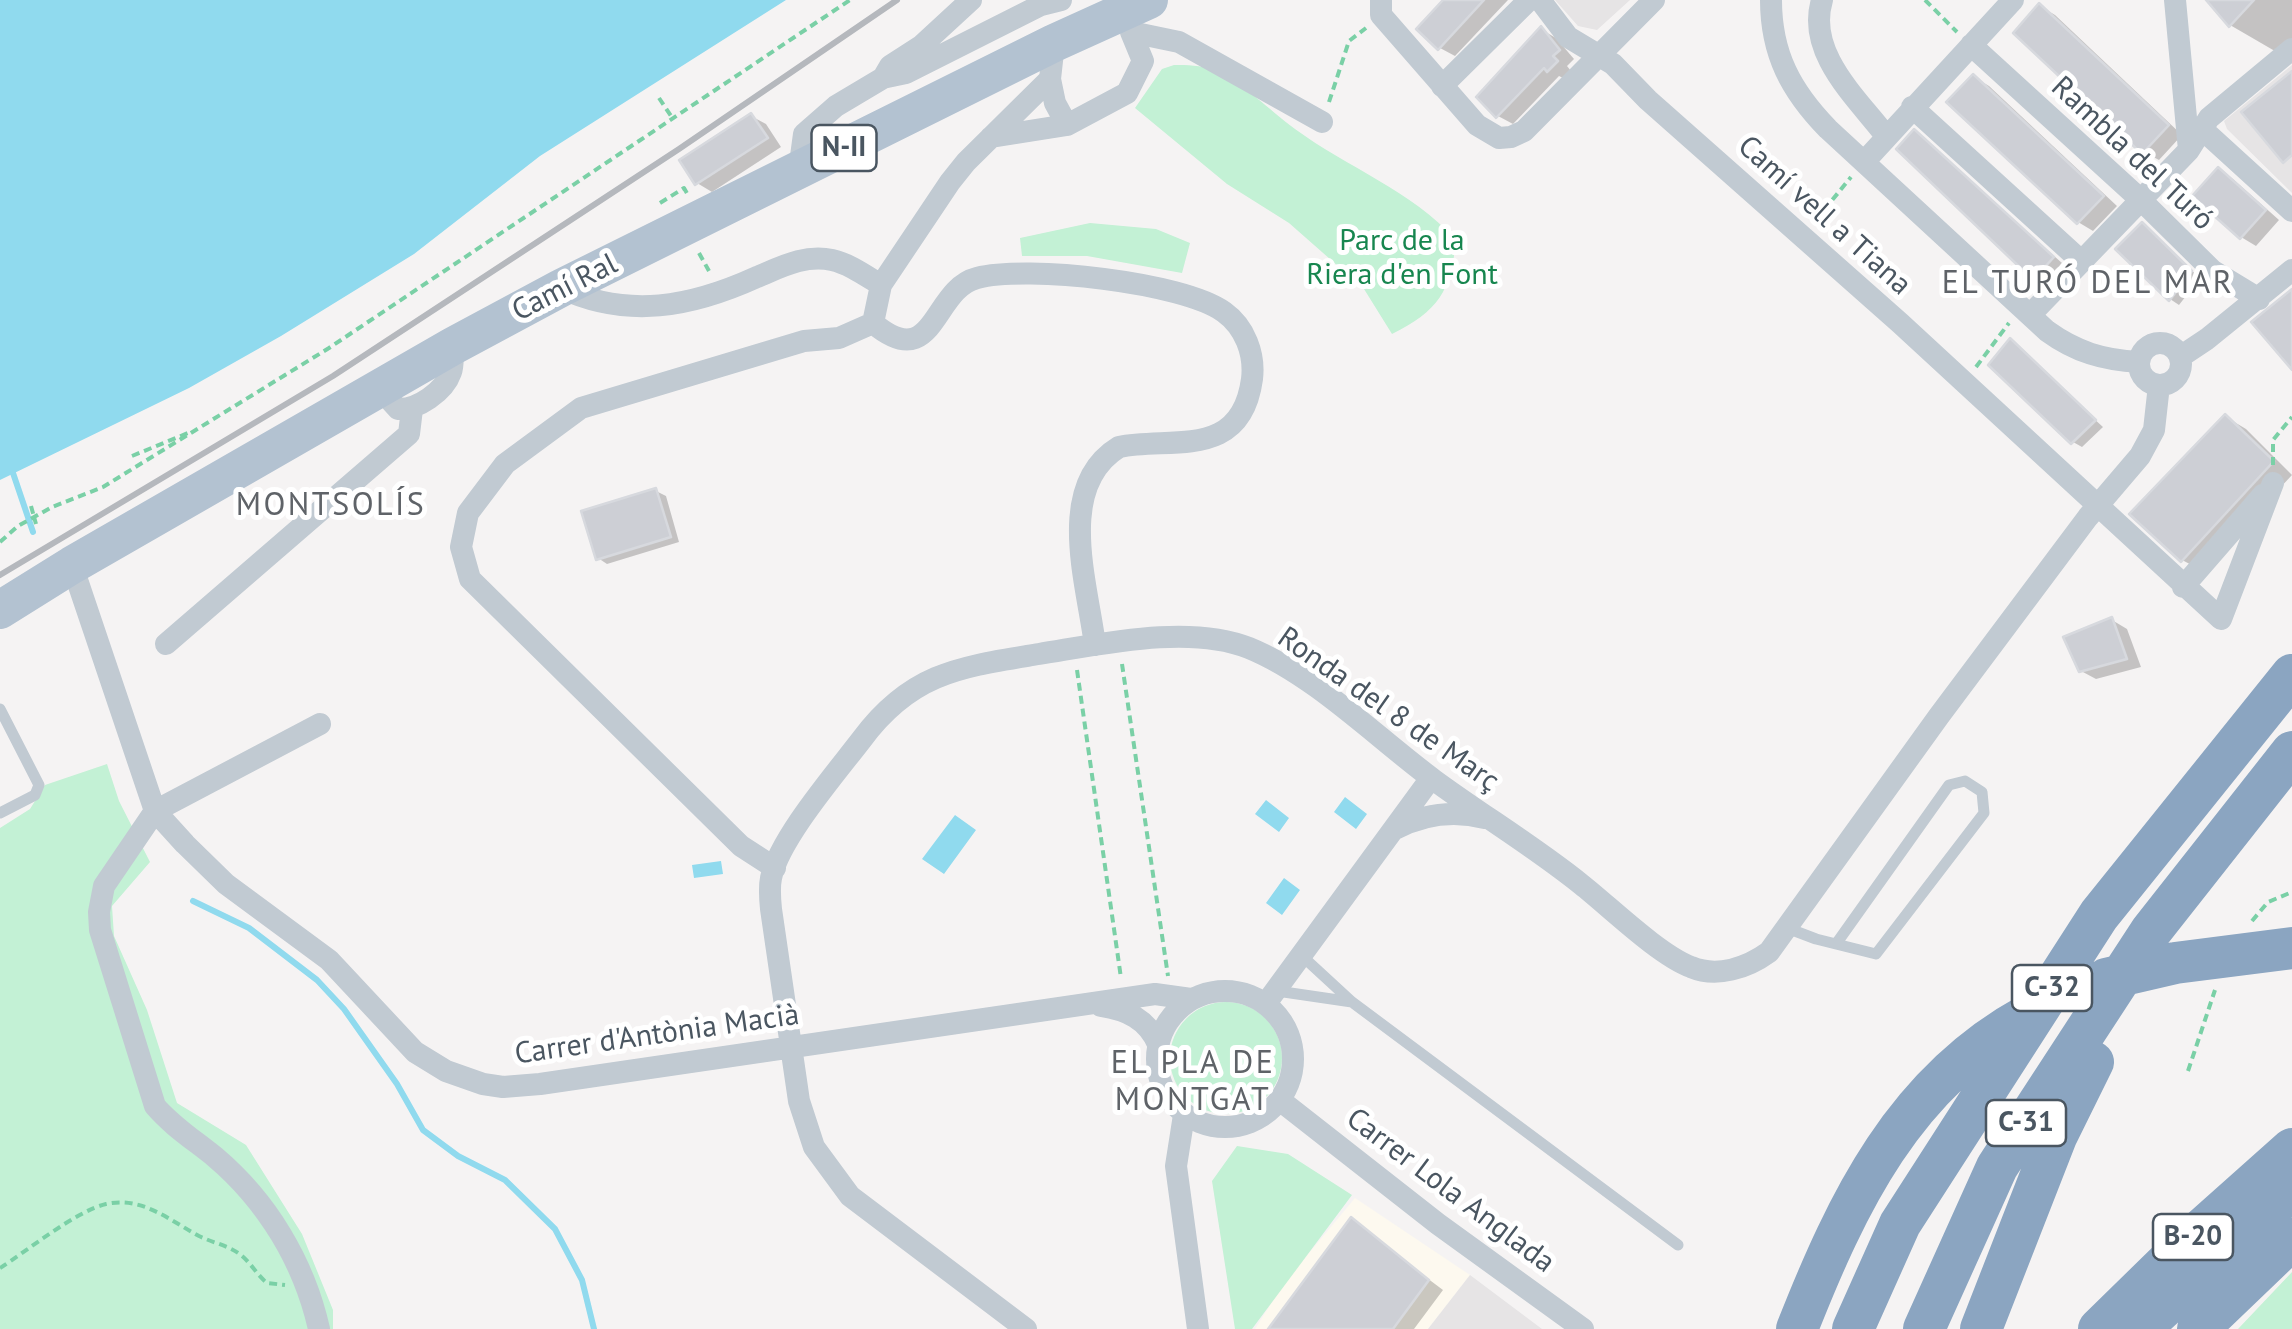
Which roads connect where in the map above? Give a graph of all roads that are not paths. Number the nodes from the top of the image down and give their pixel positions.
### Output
1 (971, 0) edge
2 (1061, 0) edge
3 (1149, 0) edge
4 (1529, 0) edge
5 (1540, 0) edge
6 (1654, 0) edge
7 (1771, 0) edge
8 (1822, 0) edge
9 (2013, 0) edge
10 (2175, 0) edge
11 (1381, 8) edge
12 (1971, 46) junction
13 (2292, 49) edge
14 (1600, 54) junction
15 (1052, 61) junction
16 (883, 78) junction
17 (1442, 86) junction
18 (836, 106) junction
19 (1912, 108) junction
20 (1322, 122) road end
21 (1068, 124) junction
22 (2202, 129) junction
23 (991, 136) junction
24 (1886, 136) junction
25 (850, 145) junction
26 (2189, 150) junction
27 (1864, 162) junction
28 (799, 171) junction
29 (2141, 200) junction
30 (2292, 210) edge
31 (2082, 262) junction
32 (2292, 270) edge
33 (881, 285) junction
34 (561, 288) junction
35 (2259, 298) junction
36 (2026, 311) junction
37 (873, 323) junction
38 (453, 346) junction
39 (2180, 357) junction
40 (2139, 362) junction
41 (2159, 385) junction
42 (380, 389) junction
43 (412, 410) junction
44 (2097, 507) junction
45 (72, 564) junction
46 (2183, 587) junction
47 (0, 610) edge
48 (166, 644) dead end
49 (1096, 645) junction
50 (2292, 675) edge
51 (0, 709) edge
52 (320, 724) dead end
53 (2292, 752) edge
54 (1432, 778) junction
55 (155, 811) junction
56 (0, 813) edge
57 (1492, 820) junction
58 (1392, 831) junction
59 (774, 868) junction
60 (1787, 928) junction
61 (2151, 931) junction
62 (2274, 941) edge
63 (1836, 944) junction
64 (1300, 954) junction
65 (1271, 996) junction
66 (1191, 999) junction
67 (1352, 1002) junction
68 (1088, 1004) junction
69 (1158, 1044) junction
70 (792, 1047) junction
71 (1281, 1101) junction
72 (1184, 1115) junction
73 (2292, 1149) edge
74 (2292, 1189) edge
75 (2292, 1216) edge
76 (2292, 1240) edge
77 (1678, 1245) dead end
78 (318, 1329) edge
79 (1026, 1329) edge
80 (1198, 1329) edge
81 (1583, 1329) edge
82 (1797, 1329) edge
83 (1853, 1329) edge
84 (1924, 1329) edge
85 (1981, 1329) edge
86 (2099, 1329) edge
87 (2140, 1329) edge
88 (2180, 1329) edge
89 (2198, 1329) edge

1 - 16 street
2 - 16 street
3 - 15 main road, Camí Ral / N-II
4 - 17 street
5 - 14 street, Camí vell a Tiana
6 - 14 street
7 - 27 street
8 - 24 street
9 - 12 street
10 - 26 street
11 - 17 street
12 - 19 street
12 - 29 street, Rambla del Turó
13 - 22 street
14 - 17 street
14 - 44 street, Camí vell a Tiana
15 - 21 street
15 - 23 street
15 - 25 main road, Camí Ral / N-II
16 - 18 street
18 - 25 street
18 - 28 street
19 - 24 street
19 - 31 street
20 - 21 street
21 - 23 street
22 - 26 street
22 - 30 street
23 - 33 street
24 - 27 street
25 - 28 main road, Camí Ral / N-II
26 - 29 street
27 - 36 street
28 - 34 main road, Camí Ral / N-II
29 - 31 street
29 - 35 street, Rambla del Turó
31 - 36 street
32 - 35 street
33 - 34 street
33 - 37 street
34 - 38 main road, Camí Ral / N-II
35 - 39 street
36 - 40 street
37 - 49 street
37 - 59 street
38 - 42 main road, Camí Ral / N-II
38 - 43 street
39 - 40 street
39 - 41 street
40 - 41 street
41 - 44 street, Ronda del 8 de Març
42 - 43 street
42 - 45 main road, Camí Ral / N-II
43 - 48 street
44 - 46 street, Camí vell a Tiana
44 - 60 street, Ronda del 8 de Març
45 - 47 main road, Camí Ral / N-II
45 - 55 street
46 - 46 street, Camí vell a Tiana
49 - 54 street, Ronda del 8 de Març
49 - 59 street, Ronda del 8 de Març
50 - 83 highway, C-32
51 - 56 lane
52 - 55 street
53 - 61 highway, C-31
54 - 57 street, Ronda del 8 de Març
54 - 58 street
55 - 70 street, Carrer d'Antònia Macià
55 - 78 street
57 - 58 street, Ronda del 8 de Març
57 - 60 street, Ronda del 8 de Març
58 - 64 street
59 - 70 street, Ronda del 8 de Març
60 - 63 lane
61 - 84 highway, C-31
61 - 85 highway
62 - 82 highway
63 - 63 lane
64 - 65 street
64 - 67 lane
65 - 66 street
65 - 67 lane
65 - 71 street
66 - 68 street, Carrer d'Antònia Macià
66 - 69 street
67 - 77 lane
68 - 69 street, Carrer d'Antònia Macià
68 - 70 street, Carrer d'Antònia Macià
69 - 72 street
70 - 79 street, Ronda del 8 de Març
71 - 72 street
71 - 81 street, Carrer Lola Anglada
72 - 80 street
73 - 86 highway, B-20
74 - 87 highway, B-20
75 - 88 highway
76 - 89 highway

